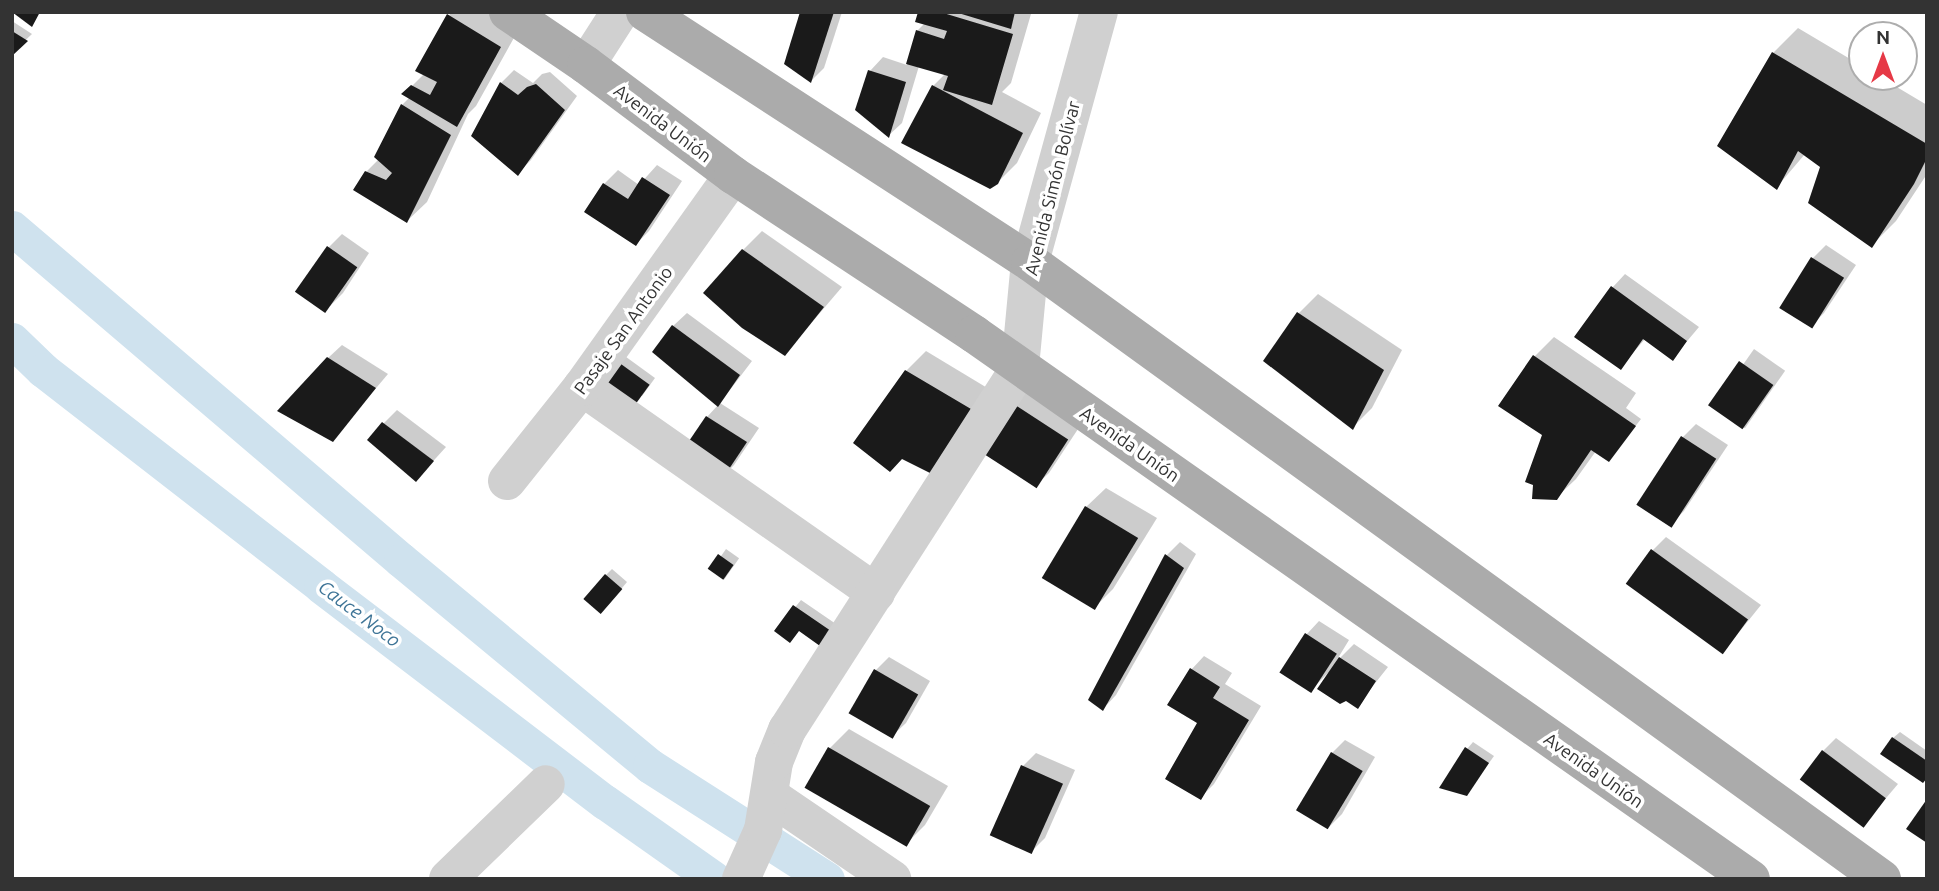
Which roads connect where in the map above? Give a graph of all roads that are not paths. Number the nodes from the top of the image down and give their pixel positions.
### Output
1 (508, 12) edge
2 (620, 12) edge
3 (645, 12) edge
4 (1099, 12) edge
5 (586, 65) junction
6 (733, 175) junction
7 (1030, 262) junction
8 (1020, 367) junction
9 (583, 387) junction
10 (507, 481) dead end
11 (876, 593) junction
12 (546, 784) dead end
13 (767, 813) junction
14 (448, 879) edge
15 (741, 879) edge
16 (892, 879) edge
17 (1751, 879) edge
18 (1882, 879) edge

1 - 5 main road, Avenida Unión
2 - 5 street
3 - 7 main road
4 - 7 street, Avenida Simón Bolívar
5 - 6 main road, Avenida Unión
6 - 8 main road, Avenida Unión
6 - 9 street, Pasaje San Antonio
7 - 8 street, Avenida Simón Bolívar
7 - 18 main road
8 - 11 street
8 - 17 main road, Avenida Unión
9 - 10 street, Pasaje San Antonio
9 - 11 street
11 - 13 street
12 - 14 street
13 - 15 street
13 - 16 street

